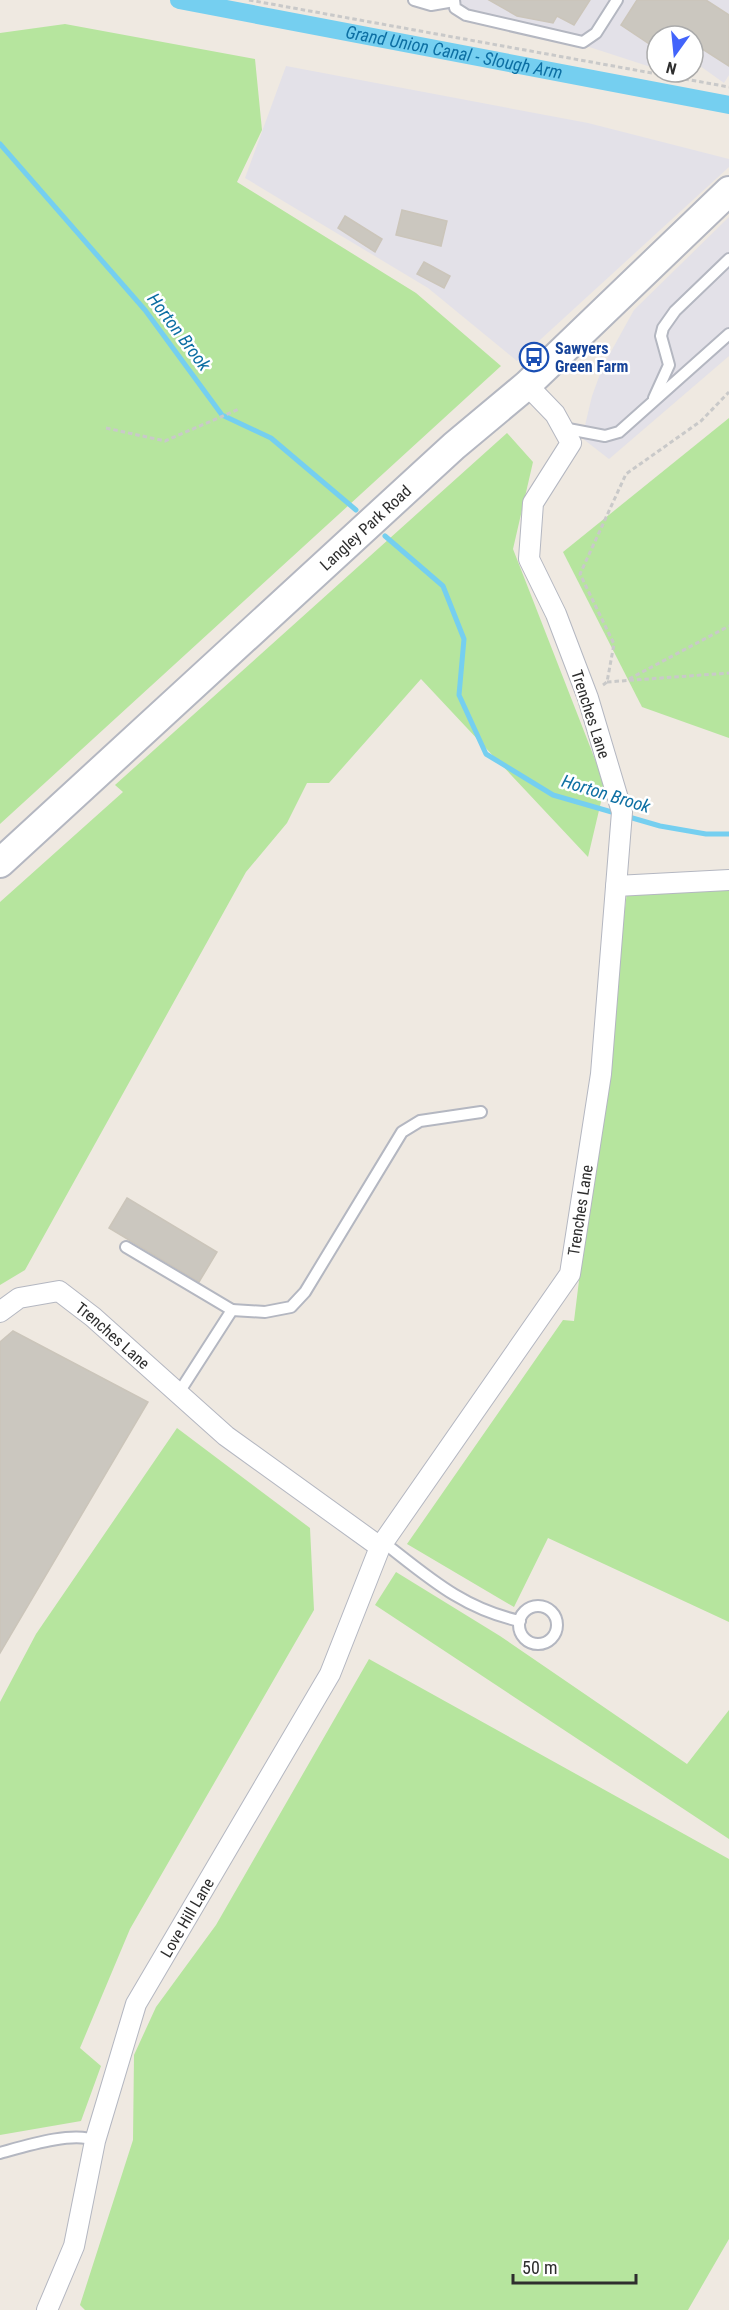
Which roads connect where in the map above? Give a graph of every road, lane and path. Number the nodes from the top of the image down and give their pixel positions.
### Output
1 (249, 0) edge
2 (414, 0) edge
3 (454, 0) edge
4 (617, 0) edge
5 (729, 87) edge
6 (729, 191) edge
7 (729, 259) edge
8 (729, 334) edge
9 (526, 385) junction
10 (729, 392) edge
11 (650, 406) junction
12 (238, 409) dead end
13 (106, 428) dead end
14 (563, 428) junction
15 (729, 626) edge
16 (729, 673) edge
17 (627, 680) junction
18 (607, 681) junction
19 (588, 698) junction
20 (0, 862) edge
21 (729, 880) edge
22 (616, 886) junction
23 (481, 1112) dead end
24 (126, 1247) dead end
25 (232, 1311) junction
26 (0, 1312) edge
27 (178, 1394) junction
28 (381, 1544) junction
29 (520, 1621) dead end
30 (95, 2142) junction
31 (0, 2153) edge
32 (47, 2310) edge

1 - 5 path
2 - 3 lane
3 - 4 lane
6 - 9 main road, Langley Park Road
7 - 11 lane
8 - 11 lane
9 - 14 street
9 - 20 main road, Langley Park Road
10 - 18 path
11 - 14 lane
12 - 13 path
14 - 19 street, Trenches Lane
15 - 17 path
16 - 17 path
17 - 18 path
18 - 19 path
19 - 22 street, Trenches Lane
21 - 22 street
22 - 28 street, Trenches Lane
23 - 25 lane
24 - 25 lane
25 - 27 lane
26 - 27 street, Trenches Lane
27 - 28 street, Trenches Lane
28 - 29 lane
28 - 30 street, Love Hill Lane
30 - 31 lane
30 - 32 street, Love Hill Lane

